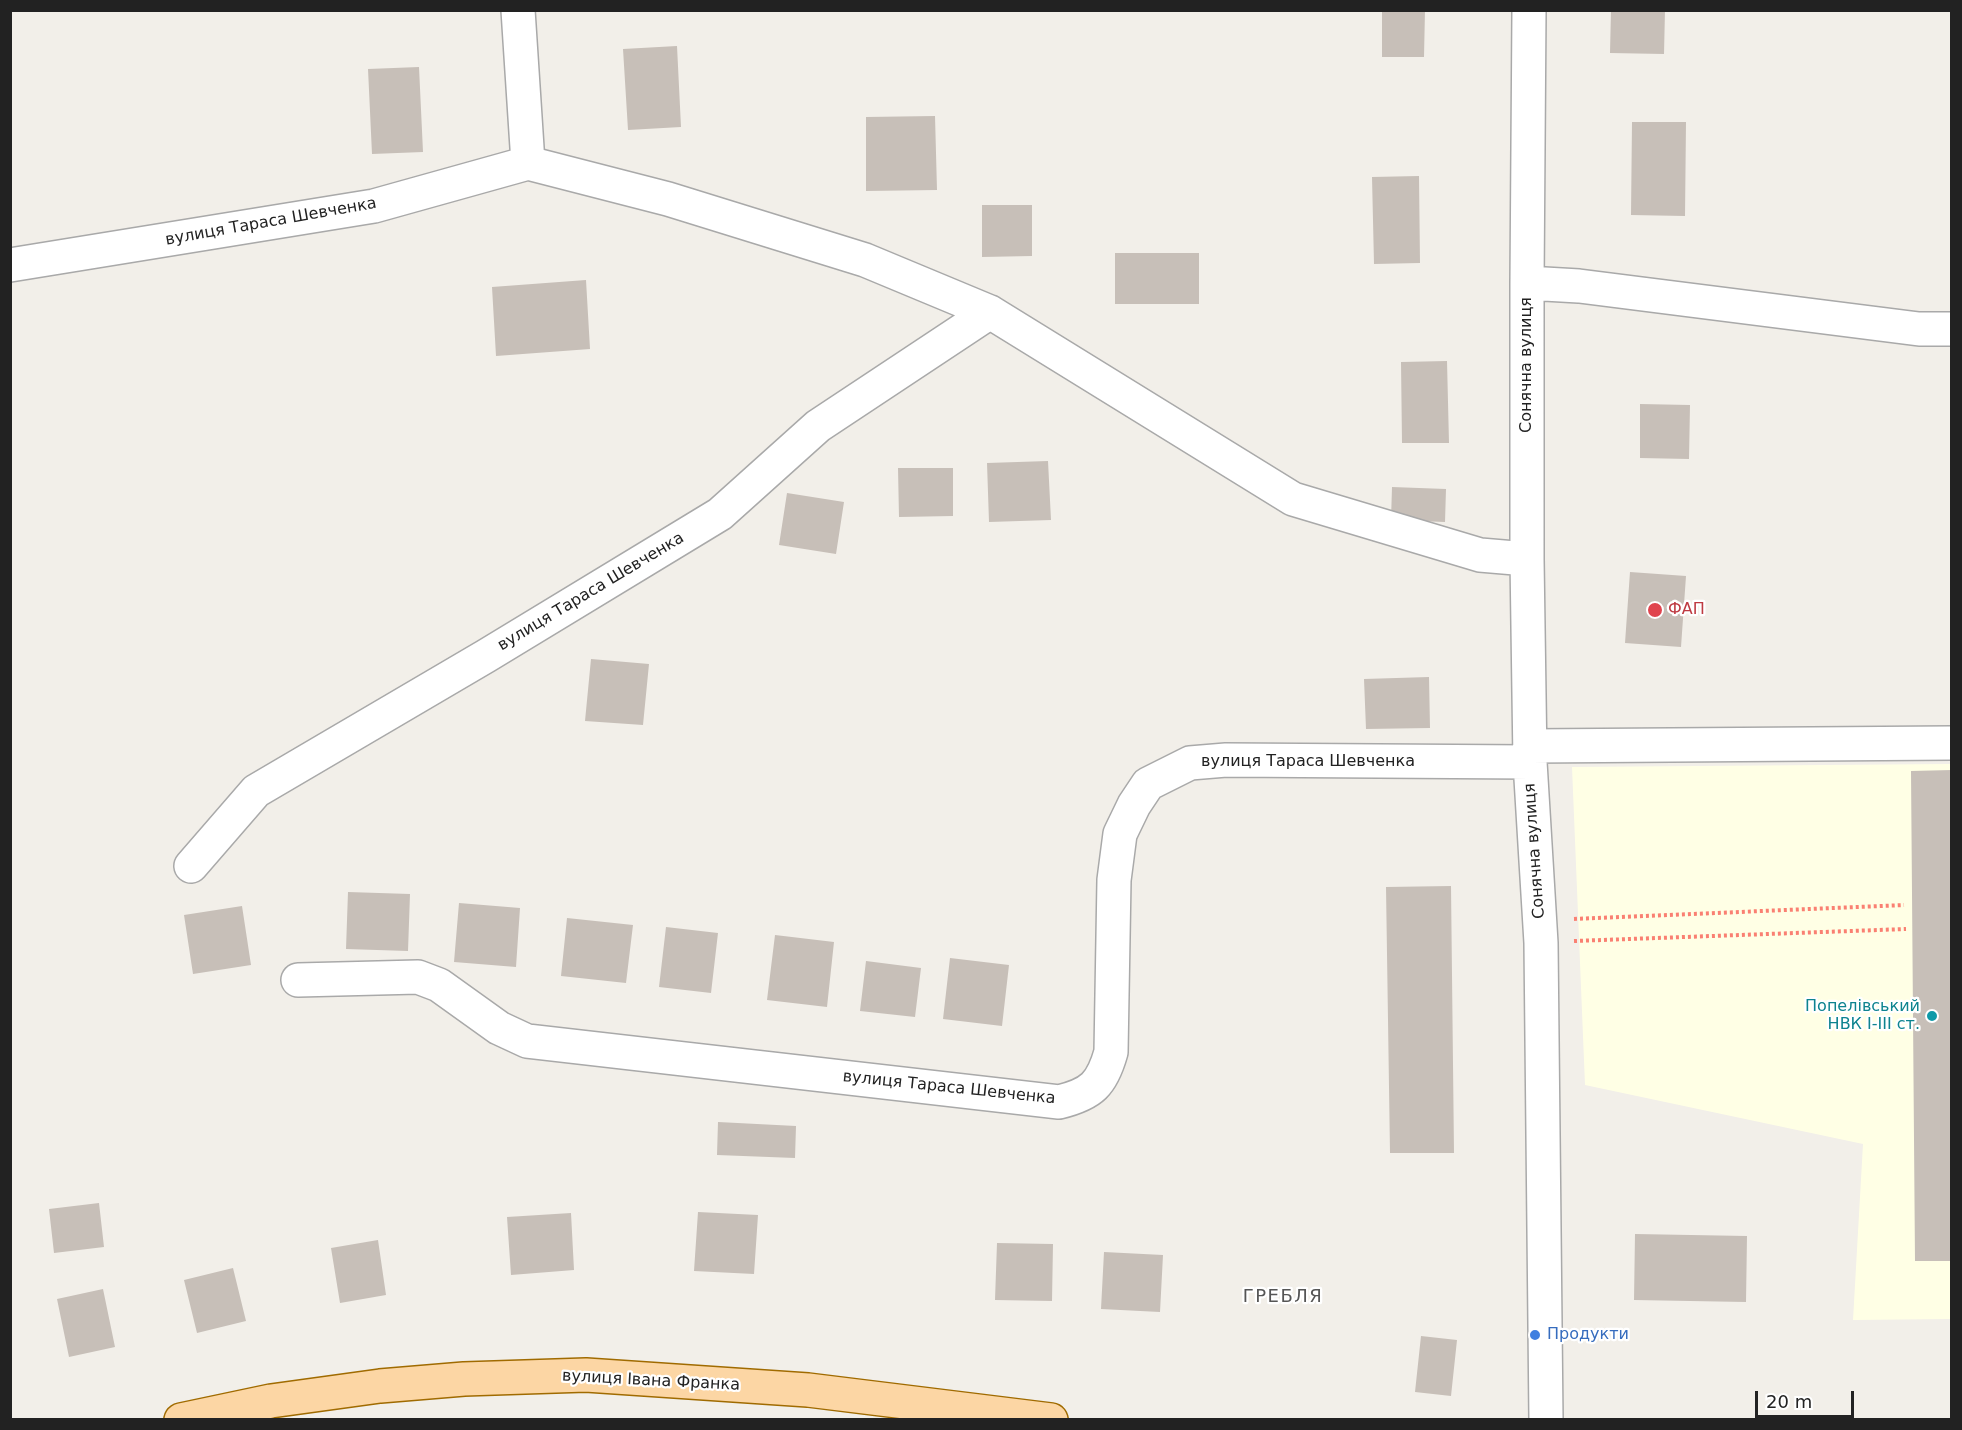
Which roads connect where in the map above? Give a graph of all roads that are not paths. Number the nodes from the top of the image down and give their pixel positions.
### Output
1 (518, 10) edge
2 (1529, 10) edge
3 (528, 163) junction
4 (10, 265) edge
5 (1527, 283) junction
6 (990, 312) junction
7 (1952, 328) edge
8 (1527, 559) junction
9 (1952, 742) edge
10 (1530, 754) junction
11 (191, 866) dead end
12 (298, 980) dead end
13 (181, 1419) edge
14 (1052, 1419) edge
15 (1546, 1419) edge

1 - 3 street
2 - 5 street, Сонячна вулиця
3 - 4 street, вулиця Тараса Шевченка
3 - 6 street
5 - 7 street, Сонячна вулиця
5 - 8 street, Сонячна вулиця
6 - 8 street
6 - 11 street, вулиця Тараса Шевченка
8 - 10 street, Сонячна вулиця
9 - 10 street, вулиця Тараса Шевченка
10 - 12 street, вулиця Тараса Шевченка
10 - 15 street, Сонячна вулиця
13 - 14 main road, вулиця Івана Франка

